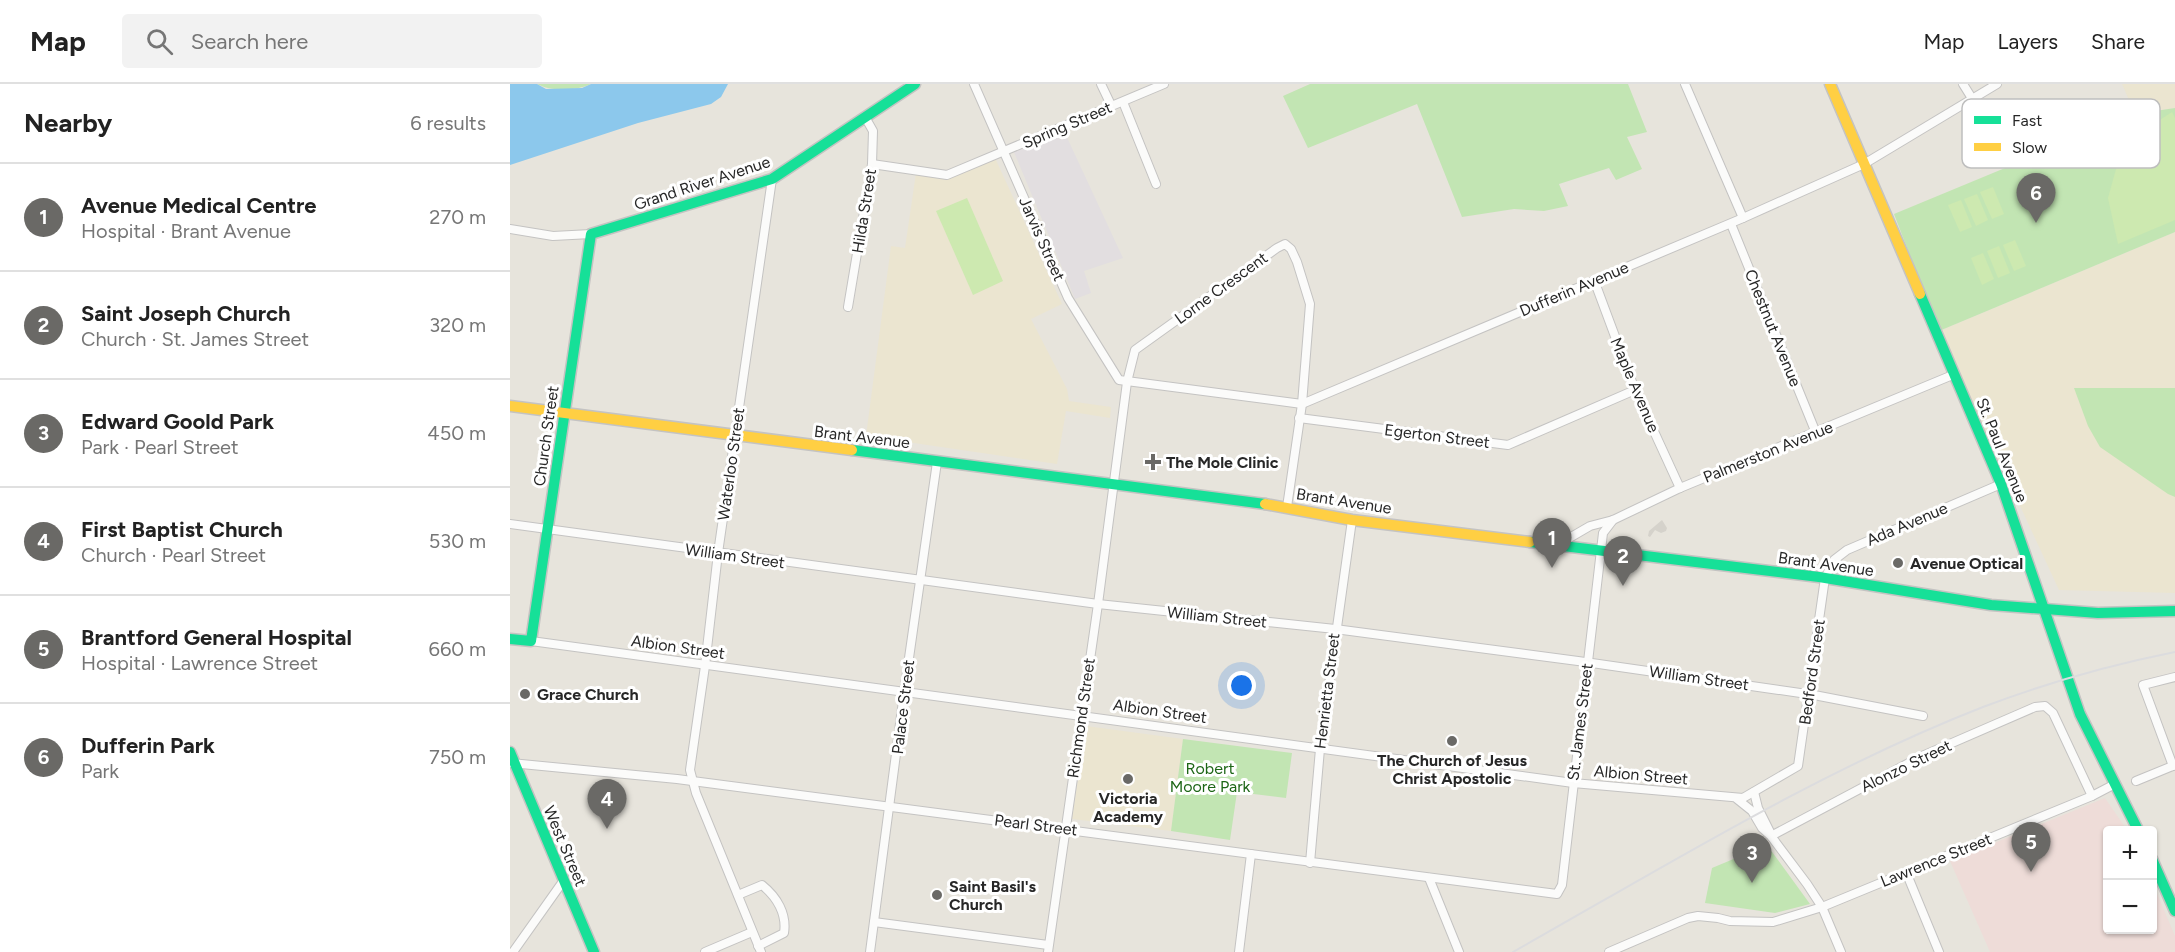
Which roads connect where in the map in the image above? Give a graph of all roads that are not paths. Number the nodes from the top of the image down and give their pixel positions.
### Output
1 (915, 84) edge
2 (974, 84) edge
3 (1101, 84) edge
4 (1164, 84) edge
5 (1685, 84) edge
6 (1830, 84) edge
7 (1963, 84) edge
8 (1997, 84) edge
9 (1972, 99) edge
10 (1974, 99) edge
11 (1123, 102) junction
12 (1111, 105) junction
13 (1962, 106) edge
14 (865, 117) junction
15 (1003, 152) junction
16 (872, 164) junction
17 (1864, 164) junction
18 (772, 178) junction
19 (1156, 184) dead end
20 (1743, 218) junction
21 (1731, 224) junction
22 (510, 229) edge
23 (591, 234) junction
24 (1594, 280) junction
25 (848, 307) dead end
26 (1955, 374) junction
27 (1126, 382) junction
28 (1635, 390) junction
29 (1302, 404) junction
30 (510, 406) edge
31 (564, 412) junction
32 (1299, 418) junction
33 (1816, 433) junction
34 (735, 435) junction
35 (937, 462) junction
36 (1113, 484) junction
37 (2001, 484) junction
38 (1680, 488) junction
39 (1287, 507) junction
40 (1352, 520) junction
41 (1613, 520) junction
42 (510, 524) edge
43 (549, 529) junction
44 (1559, 544) junction
45 (1602, 549) junction
46 (718, 553) junction
47 (1825, 578) junction
48 (919, 581) junction
49 (1098, 604) junction
50 (2045, 610) junction
51 (2175, 611) edge
52 (1335, 629) junction
53 (510, 639) edge
54 (531, 641) junction
55 (1587, 662) junction
56 (705, 666) junction
57 (2175, 677) edge
58 (904, 693) junction
59 (1811, 694) junction
60 (1082, 715) junction
61 (1923, 716) dead end
62 (1320, 749) junction
63 (511, 759) edge
64 (1798, 766) joint
65 (2174, 766) edge
66 (693, 782) junction
67 (2136, 782) dead end
68 (1573, 783) junction
69 (2115, 784) junction
70 (1754, 792) junction
71 (2092, 796) junction
72 (1737, 799) junction
73 (890, 806) junction
74 (2136, 826) edge
75 (1064, 829) junction
76 (1771, 836) junction
77 (1251, 854) junction
78 (1310, 863) junction
79 (2157, 870) edge
80 (1906, 872) junction
81 (1429, 878) junction
82 (564, 880) junction
83 (1557, 894) joint
84 (738, 895) junction
85 (1822, 907) junction
86 (2175, 911) edge
87 (874, 922) junction
88 (752, 932) junction
89 (759, 949) edge
90 (1048, 949) edge
91 (512, 951) edge
92 (594, 952) edge
93 (705, 952) edge
94 (870, 952) edge
95 (1239, 952) edge
96 (1459, 952) edge
97 (1609, 952) edge
98 (1841, 952) edge
99 (1939, 952) edge

1 - 14 main road, Grand River Avenue
2 - 15 street, Jarvis Street
3 - 12 street
4 - 11 street, Spring Street
5 - 20 street
6 - 17 main road, St. Paul Avenue
7 - 9 street
8 - 10 street, Dufferin Avenue
11 - 12 street, Spring Street
11 - 19 street
12 - 15 street, Spring Street
13 - 17 street, Dufferin Avenue
14 - 16 street, Hilda Street
14 - 18 main road, Grand River Avenue
15 - 16 street, Spring Street
15 - 27 street, Jarvis Street
16 - 25 street, Hilda Street
17 - 20 street, Dufferin Avenue
17 - 26 main road, St. Paul Avenue
18 - 23 main road, Grand River Avenue
18 - 34 street, Waterloo Street
20 - 21 street, Dufferin Avenue
21 - 24 street, Dufferin Avenue
21 - 33 street, Chestnut Avenue
22 - 23 street, Grand River Avenue
23 - 31 main road, Church Street
24 - 28 street, Maple Avenue
24 - 29 street, Dufferin Avenue
26 - 33 street, Palmerston Avenue
26 - 37 main road, St. Paul Avenue
27 - 29 street
27 - 29 street, Lorne Crescent
27 - 36 street, Lorne Crescent
28 - 32 street, Egerton Street
28 - 38 street, Maple Avenue
29 - 32 street, Lorne Crescent
30 - 31 main road, Brant Avenue
31 - 34 main road, Brant Avenue
31 - 43 main road, Church Street
32 - 39 street, Lorne Crescent
33 - 38 street, Palmerston Avenue
34 - 35 main road, Brant Avenue
34 - 46 street, Waterloo Street
35 - 36 main road, Brant Avenue
35 - 48 street, Palace Street
36 - 39 main road, Brant Avenue
36 - 49 street, Richmond Street
37 - 47 street, Ada Avenue
37 - 50 main road, St. Paul Avenue
38 - 41 street, Palmerston Avenue
39 - 40 main road, Brant Avenue
40 - 44 main road, Brant Avenue
40 - 52 street, Henrietta Street
41 - 44 street, Palmerston Avenue
41 - 45 street
42 - 43 street, William Street
43 - 46 street, William Street
43 - 54 main road, Church Street
44 - 45 main road, Brant Avenue
45 - 47 main road, Brant Avenue
45 - 55 street, St. James Street
46 - 48 street, William Street
46 - 56 street, Waterloo Street
47 - 50 main road, Brant Avenue
47 - 59 street, Bedford Street
48 - 49 street, William Street
48 - 58 street, Palace Street
49 - 52 street, William Street
49 - 60 street, Richmond Street
50 - 51 main road, Brant Avenue
50 - 69 main road, St. Paul Avenue
52 - 55 street, William Street
52 - 62 street, Henrietta Street
53 - 54 main road, Albion Street
54 - 56 street, Albion Street
55 - 59 street, William Street
55 - 68 street, St. James Street
56 - 58 street, Albion Street
56 - 66 street, Waterloo Street
57 - 65 street
58 - 60 street, Albion Street
58 - 73 street, Palace Street
59 - 61 street, William Street
59 - 64 street, Bedford Street
60 - 62 street, Albion Street
60 - 75 street, Richmond Street
62 - 68 street, Albion Street
62 - 78 street, Henrietta Street
63 - 66 street, Pearl Street
63 - 82 main road, West Street
64 - 70 street, Albion Street
65 - 67 street
66 - 73 street, Pearl Street
66 - 84 street, Waterloo Street
68 - 72 street, Albion Street
68 - 83 street, St. James Street
69 - 71 street, Lawrence Street
69 - 74 main road, St. Paul Avenue
70 - 72 street, Albion Street
70 - 76 street
71 - 76 street, Alonzo Street
71 - 80 street, Lawrence Street
72 - 76 street
73 - 75 street, Pearl Street
73 - 87 street, Palace Street
75 - 77 street, Pearl Street
75 - 90 street, Richmond Street
76 - 85 street
77 - 78 street, Pearl Street
77 - 95 street
78 - 81 street, Pearl Street
79 - 86 main road
80 - 85 street, Lawrence Street
80 - 99 street
81 - 83 street, Pearl Street
81 - 96 street
82 - 91 street
82 - 92 main road, West Street
84 - 88 street, Waterloo Street
84 - 89 street
85 - 97 street
85 - 98 street
87 - 90 street
87 - 94 street, Palace Street
88 - 89 street, Waterloo Street
88 - 93 street

